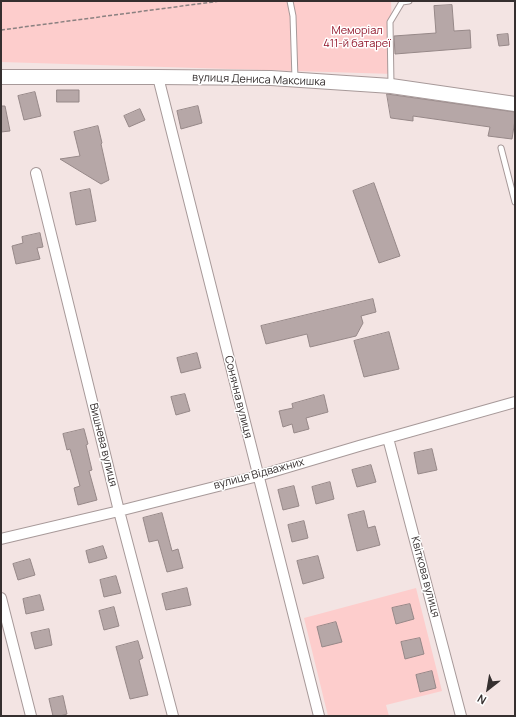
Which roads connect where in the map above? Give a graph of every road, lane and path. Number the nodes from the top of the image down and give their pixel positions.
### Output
1 (220, 1) edge
2 (290, 1) edge
3 (409, 1) edge
4 (1, 30) edge
5 (1, 77) edge
6 (158, 77) junction
7 (295, 80) junction
8 (391, 86) junction
9 (515, 104) edge
10 (501, 148) dead end
11 (36, 173) dead end
12 (515, 202) edge
13 (515, 402) edge
14 (388, 438) junction
15 (258, 476) junction
16 (119, 511) junction
17 (1, 540) edge
18 (1, 598) edge
19 (31, 716) edge
20 (173, 716) edge
21 (319, 716) edge
22 (461, 716) edge

1 - 4 path
2 - 7 lane
3 - 8 lane
5 - 6 street, вулиця Дениса Максишка
6 - 7 street, вулиця Дениса Максишка
6 - 15 street, Сонячна вулиця
7 - 8 street, вулиця Дениса Максишка
8 - 9 street, вулиця Дениса Максишка
10 - 12 lane
11 - 16 street, Вишнева вулиця
13 - 14 street, вулиця Відважних
14 - 15 street, вулиця Відважних
14 - 22 street, Квіткова вулиця
15 - 16 street, вулиця Відважних
15 - 21 street, Сонячна вулиця
16 - 17 street, вулиця Відважних
16 - 20 street, Вишнева вулиця
18 - 19 street

